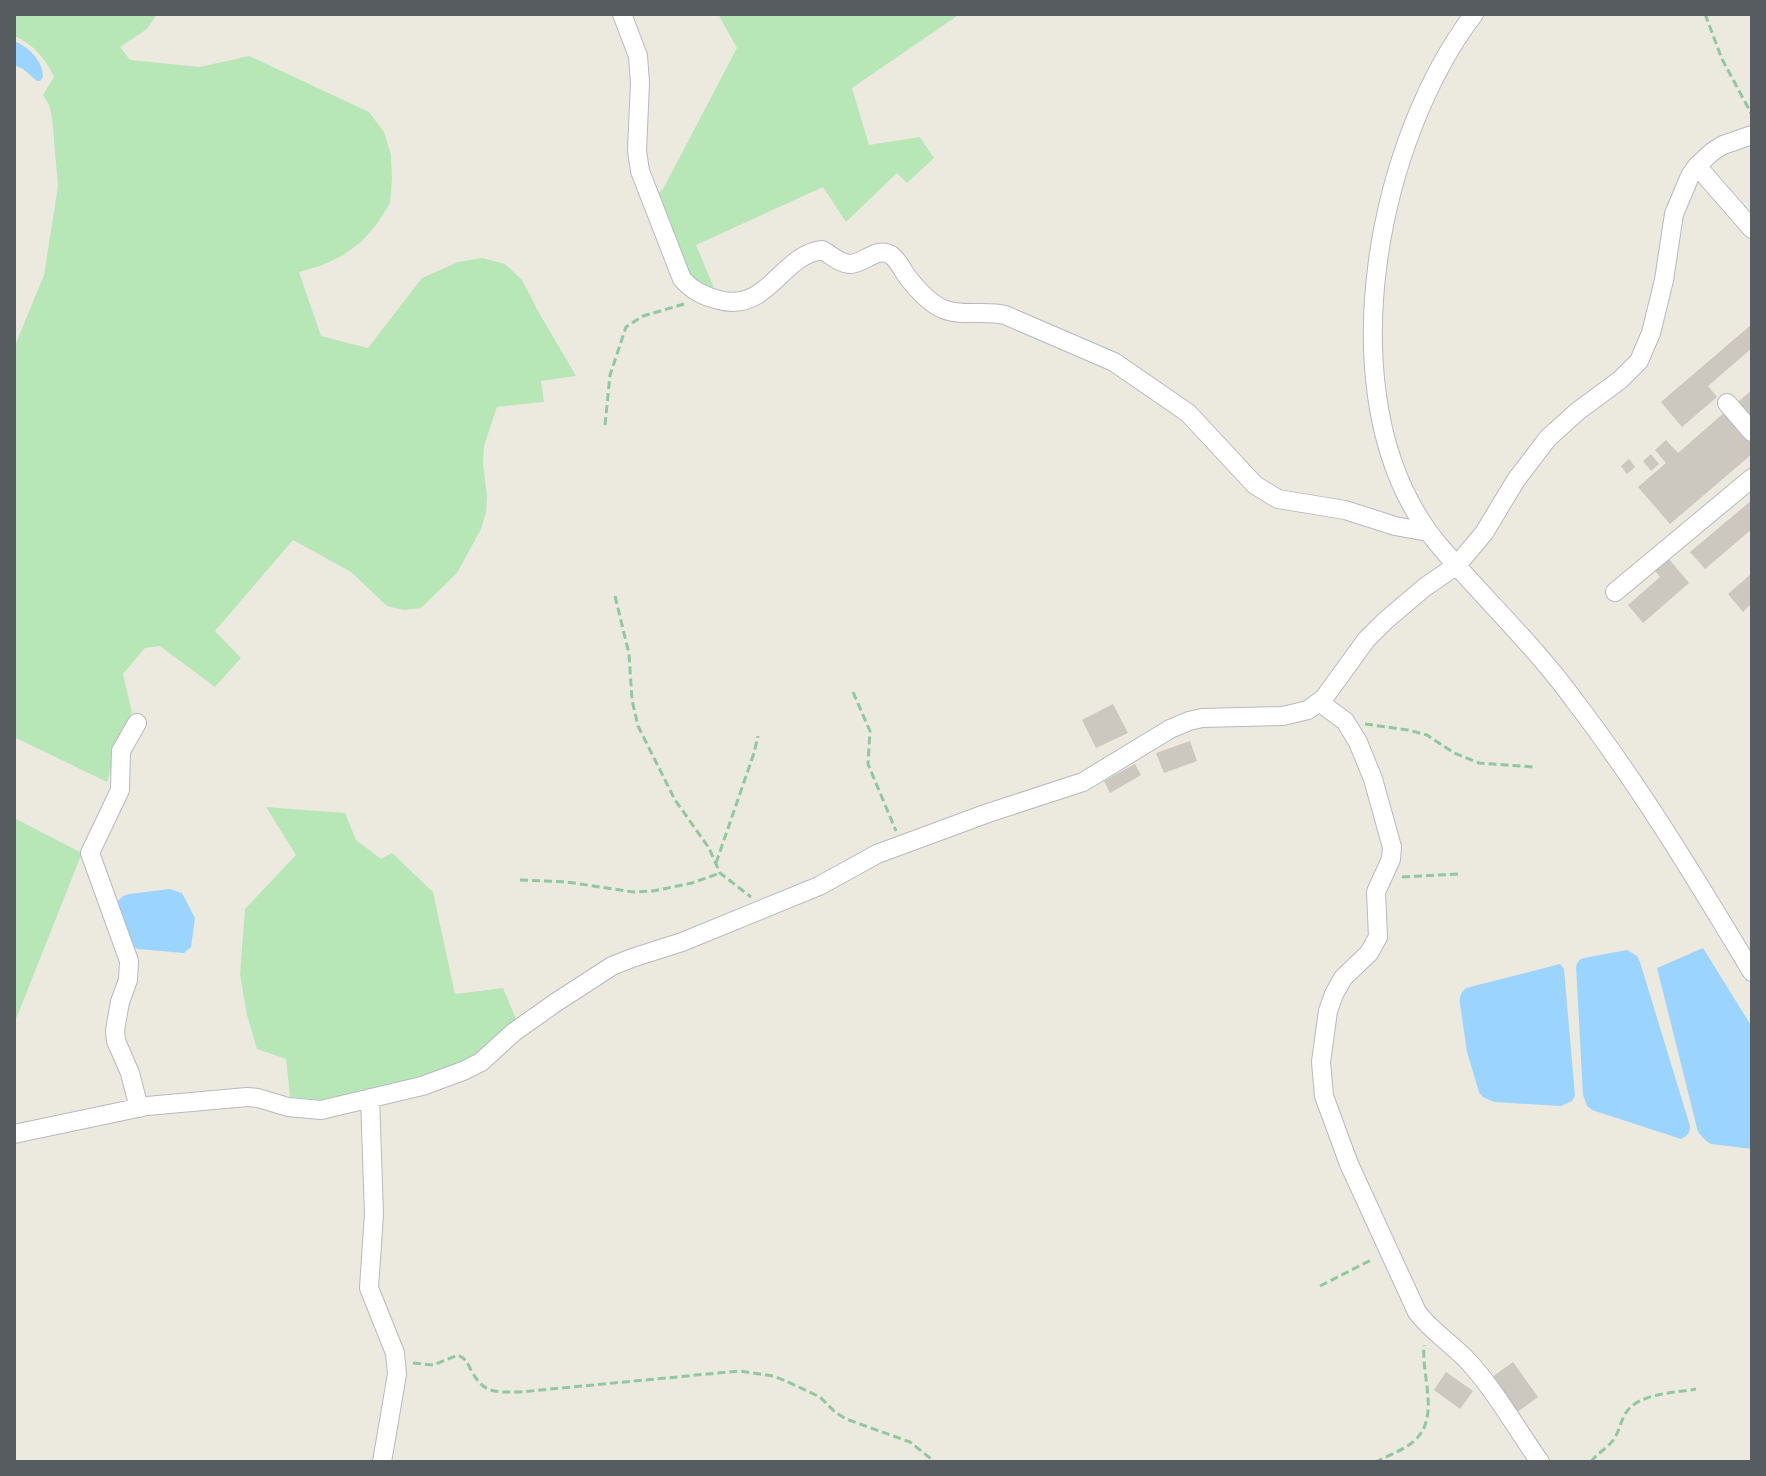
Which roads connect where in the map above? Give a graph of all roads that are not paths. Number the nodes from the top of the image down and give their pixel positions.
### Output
1 (622, 14) edge
2 (1474, 14) edge
3 (1752, 135) edge
4 (1697, 166) junction
5 (1752, 229) edge
6 (1727, 403) dead end
7 (1752, 432) edge
8 (1752, 478) edge
9 (1428, 532) junction
10 (1457, 565) junction
11 (1615, 592) dead end
12 (1319, 702) junction
13 (137, 723) dead end
14 (1752, 972) edge
15 (370, 1098) junction
16 (139, 1108) junction
17 (14, 1134) edge
18 (382, 1462) edge
19 (1540, 1462) edge

1 - 9 street
2 - 9 street
3 - 4 street
4 - 5 street
4 - 10 street
6 - 7 street
8 - 11 street
9 - 10 street
10 - 12 street
10 - 14 street
12 - 15 street
12 - 19 street
13 - 16 street
15 - 16 street
15 - 18 street
16 - 17 street

